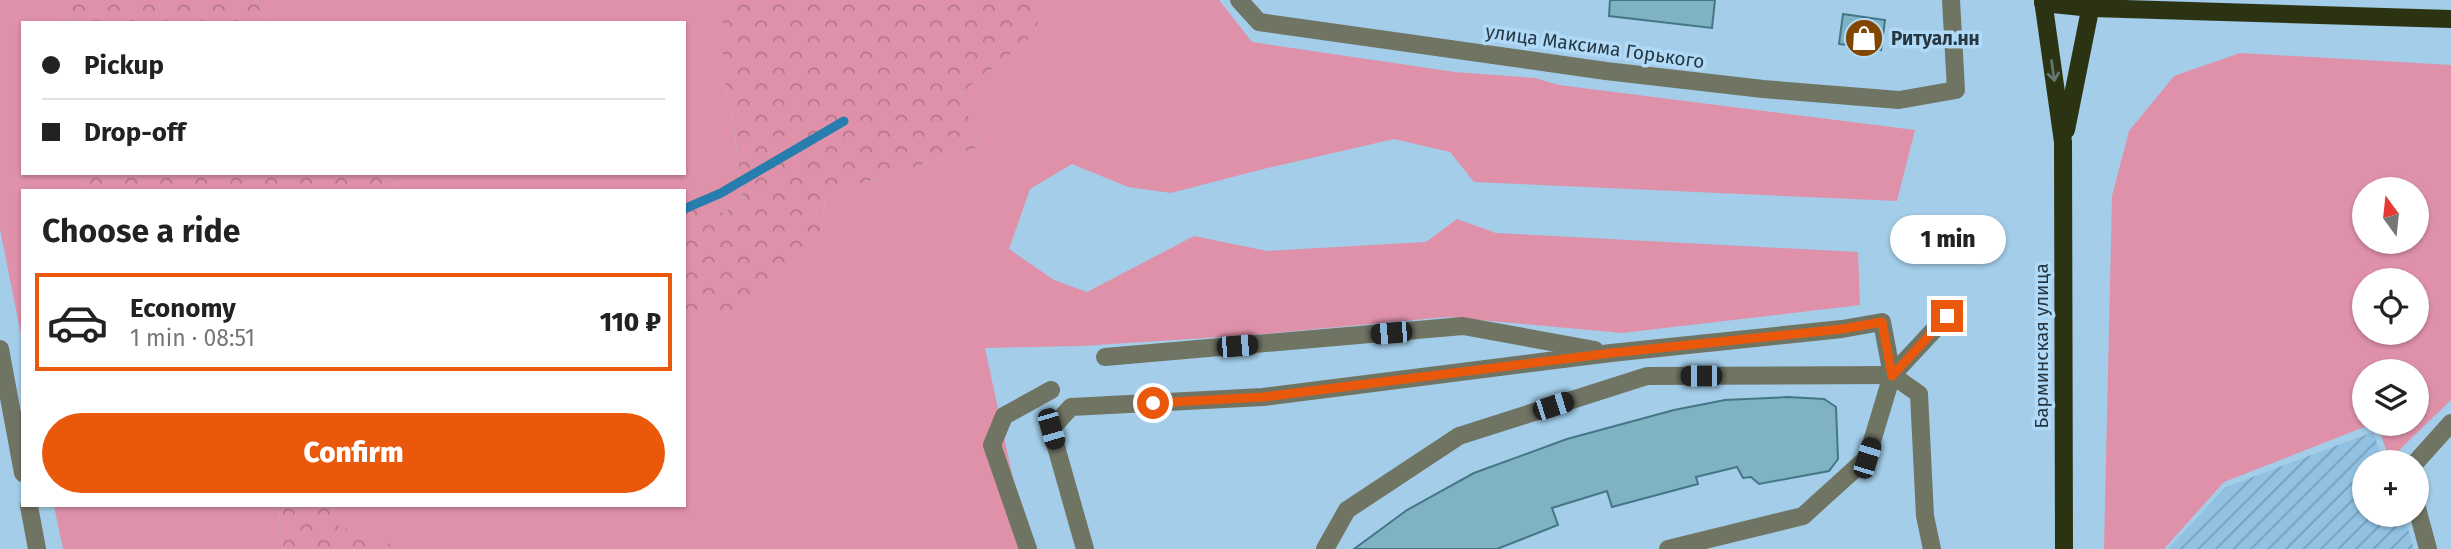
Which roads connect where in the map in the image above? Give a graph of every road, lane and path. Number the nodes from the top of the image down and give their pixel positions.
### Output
1 (1239, 0) edge
2 (1951, 0) edge
3 (2043, 1) edge
4 (2092, 4) edge
5 (2451, 19) edge
6 (2063, 142) junction
7 (1947, 316) dead end
8 (0, 349) edge
9 (1611, 353) junction
10 (1105, 356) dead end
11 (1892, 376) junction
12 (1051, 390) dead end
13 (2451, 422) edge
14 (2426, 450) edge
15 (21, 462) edge
16 (29, 507) edge
17 (2422, 527) edge
18 (35, 541) edge
19 (1028, 549) edge
20 (1085, 549) edge
21 (1325, 549) edge
22 (1668, 549) edge
23 (1932, 549) edge
24 (2064, 549) edge
25 (2428, 549) edge

1 - 2 street, улица Максима Горького
3 - 4 main road
3 -> 6 main road
4 - 5 main road
4 - 6 main road
6 - 24 main road, Барминская улица
7 - 11 street
8 - 15 street
9 - 10 street
9 - 11 street
9 - 20 street
11 - 21 street
11 - 22 street
11 - 23 street
12 - 19 street
13 - 14 street
16 - 18 street
17 - 25 street

